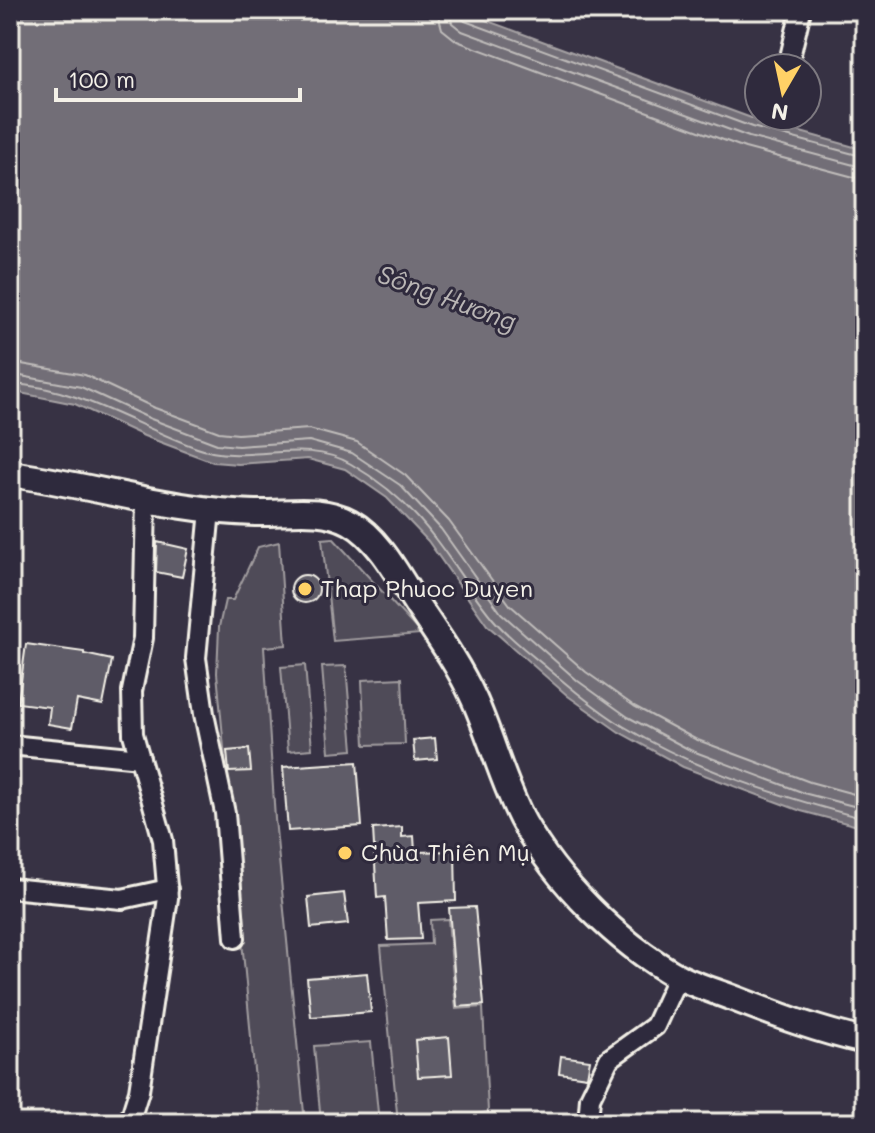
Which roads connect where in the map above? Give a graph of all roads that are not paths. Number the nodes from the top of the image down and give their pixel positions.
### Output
1 (801, 10) edge
2 (791, 52) edge
3 (10, 474) edge
4 (146, 500) junction
5 (210, 510) junction
6 (10, 745) edge
7 (140, 758) junction
8 (10, 888) edge
9 (168, 889) junction
10 (235, 938) dead end
11 (678, 976) junction
12 (865, 1041) edge
13 (129, 1123) edge
14 (588, 1123) edge

1 - 2 street
3 - 4 main road
4 - 5 main road
4 - 7 street
5 - 10 street
5 - 11 main road
6 - 7 street
7 - 9 street
8 - 9 street
9 - 13 street
11 - 12 main road
11 - 14 street

